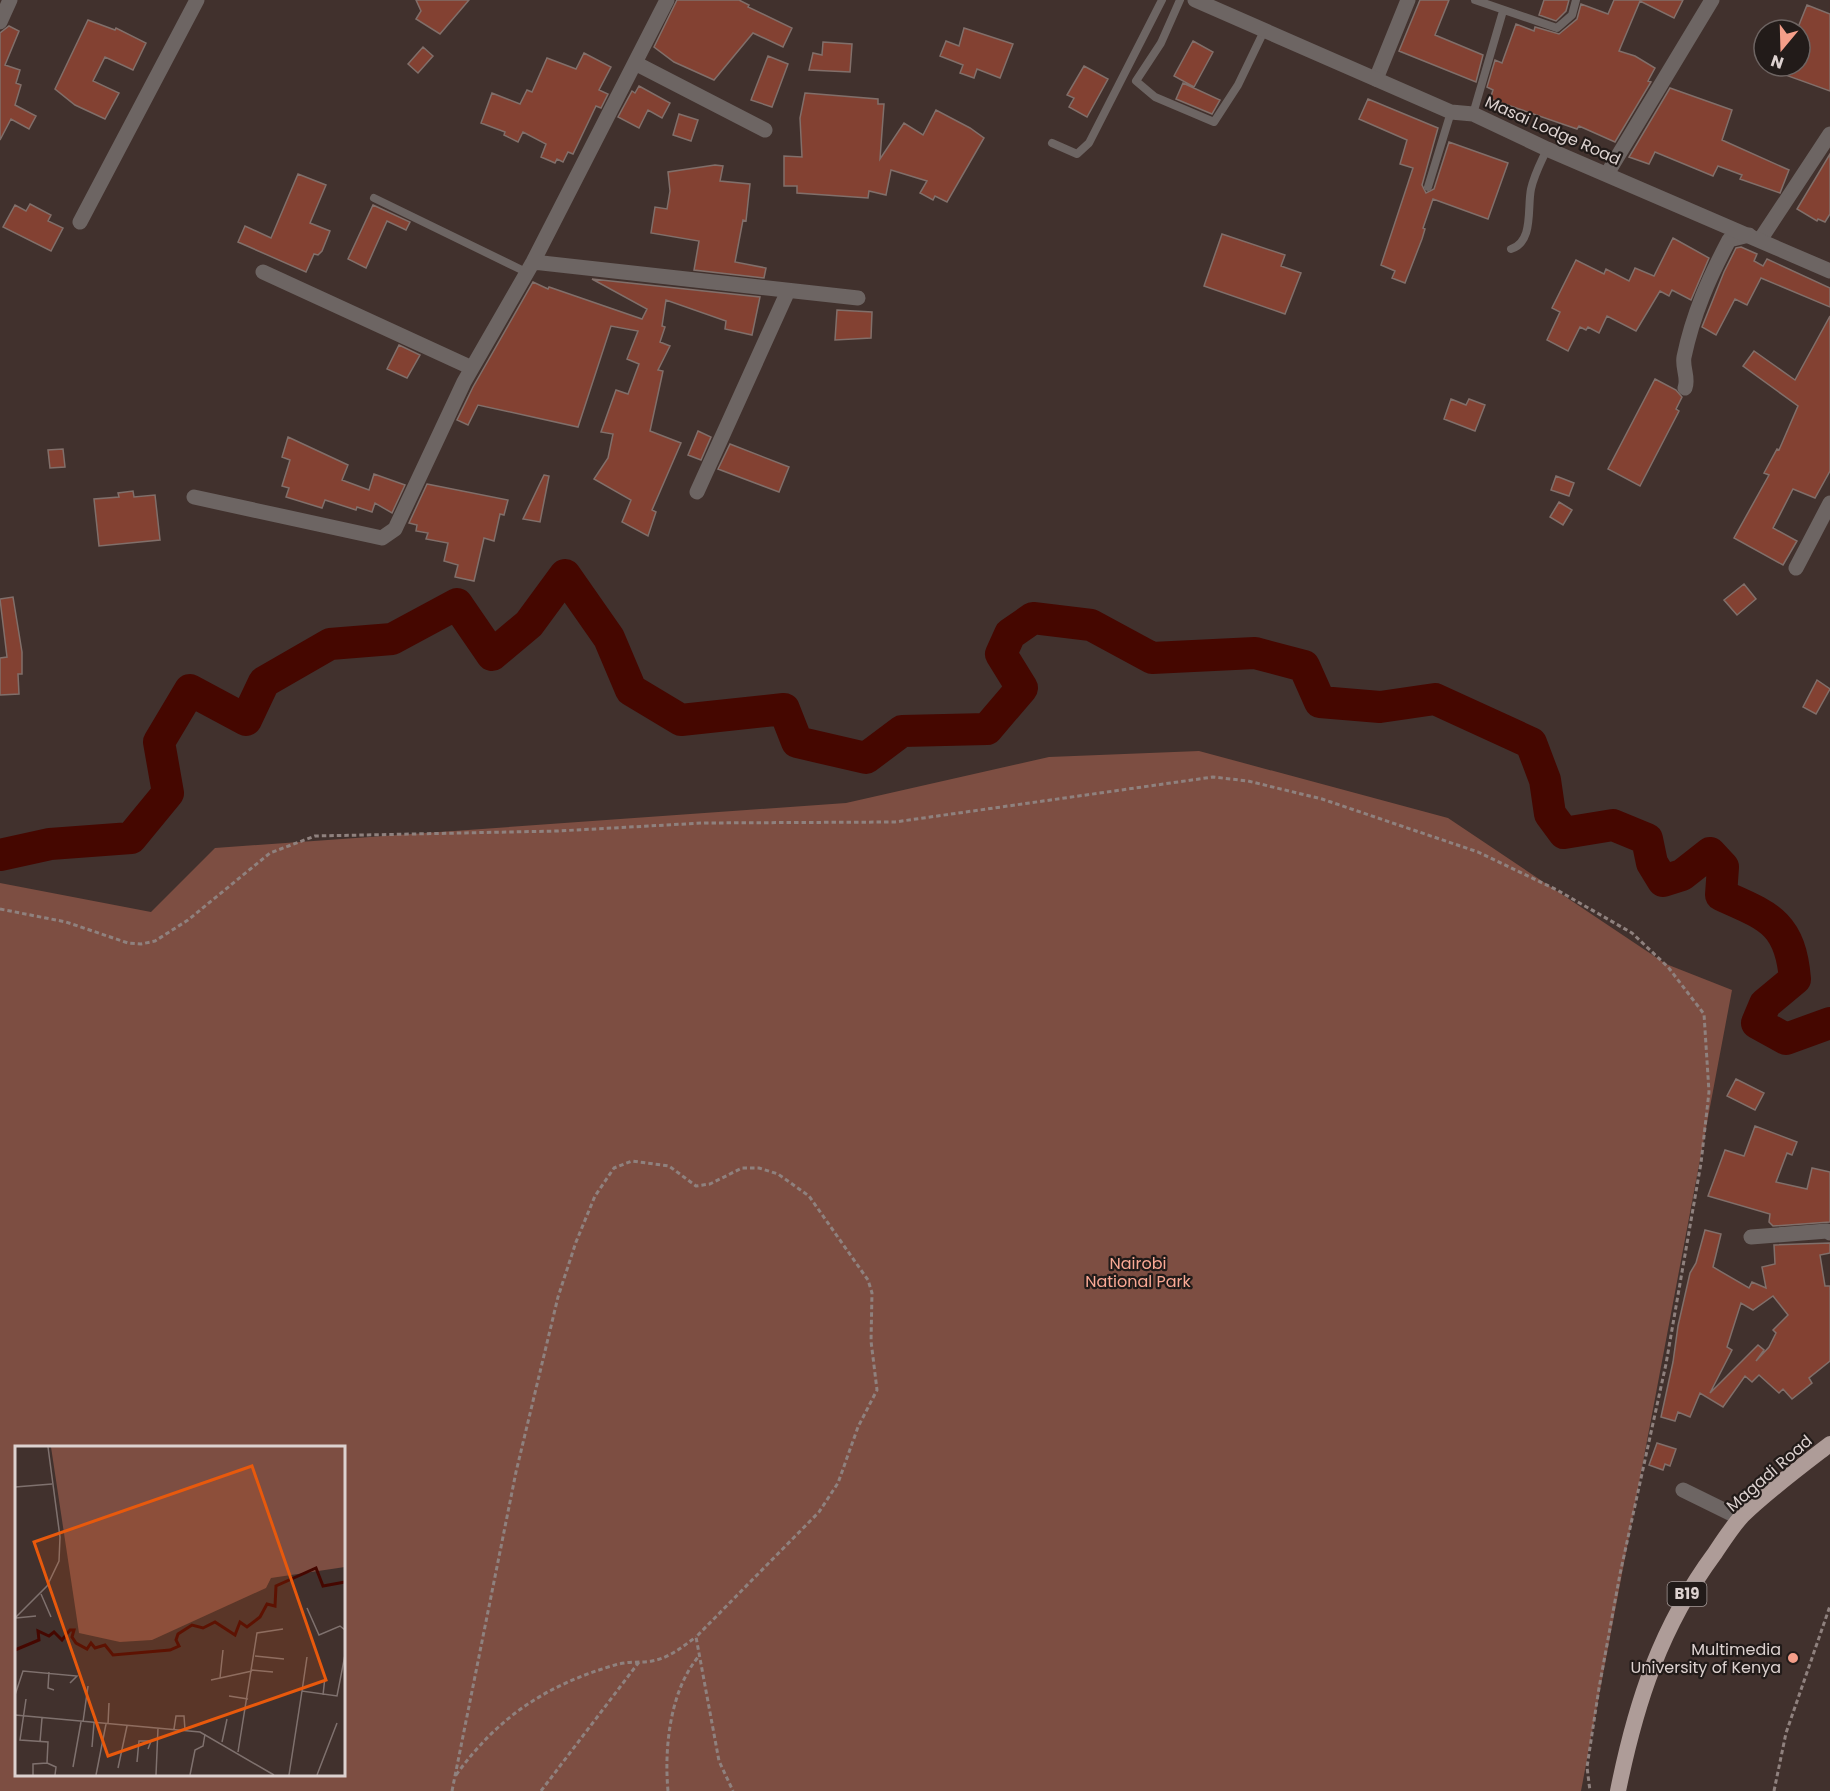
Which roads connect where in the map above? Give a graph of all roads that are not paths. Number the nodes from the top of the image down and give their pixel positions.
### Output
1 (10, 0) edge
2 (197, 0) edge
3 (667, 0) edge
4 (1162, 0) edge
5 (1180, 0) edge
6 (1195, 0) edge
7 (1408, 0) edge
8 (1475, 0) edge
9 (1576, 0) edge
10 (1712, 0) edge
11 (1503, 10) junction
12 (0, 22) edge
13 (1264, 31) junction
14 (635, 63) junction
15 (1376, 79) junction
16 (1451, 112) junction
17 (1473, 114) junction
18 (765, 130) dead end
19 (1830, 134) edge
20 (1052, 143) dead end
21 (1547, 149) junction
22 (1607, 174) junction
23 (1428, 187) dead end
24 (374, 198) dead end
25 (80, 222) dead end
26 (1754, 237) junction
27 (1511, 249) dead end
28 (530, 267) junction
29 (1830, 271) edge
30 (263, 272) dead end
31 (788, 291) junction
32 (858, 298) dead end
33 (472, 368) junction
34 (1685, 388) dead end
35 (696, 492) dead end
36 (194, 497) dead end
37 (1830, 502) edge
38 (1796, 568) dead end
39 (1830, 1233) edge
40 (1751, 1238) dead end
41 (1830, 1444) edge
42 (1683, 1490) dead end
43 (1740, 1518) junction
44 (1618, 1791) edge

1 - 12 street
2 - 25 street
3 - 14 street
4 - 20 lane
5 - 13 lane
6 - 13 street, Masai Lodge Road
7 - 15 street
8 - 11 lane
9 - 11 lane
10 - 22 street
11 - 17 lane
13 - 15 street, Masai Lodge Road
14 - 18 street
14 - 28 street
15 - 16 street, Masai Lodge Road
16 - 17 street, Masai Lodge Road
16 - 23 lane
17 - 21 street, Masai Lodge Road
19 - 26 street
21 - 22 street, Masai Lodge Road
21 - 27 lane
22 - 26 street, Masai Lodge Road
24 - 28 lane
26 - 29 street, Masai Lodge Road
26 - 34 street
28 - 31 street
28 - 33 street
30 - 33 street
31 - 32 street
31 - 35 street
33 - 36 street
37 - 38 street
39 - 40 street
41 - 43 highway, Magadi Road / B19
42 - 43 street
43 - 44 highway, Magadi Road / B19

